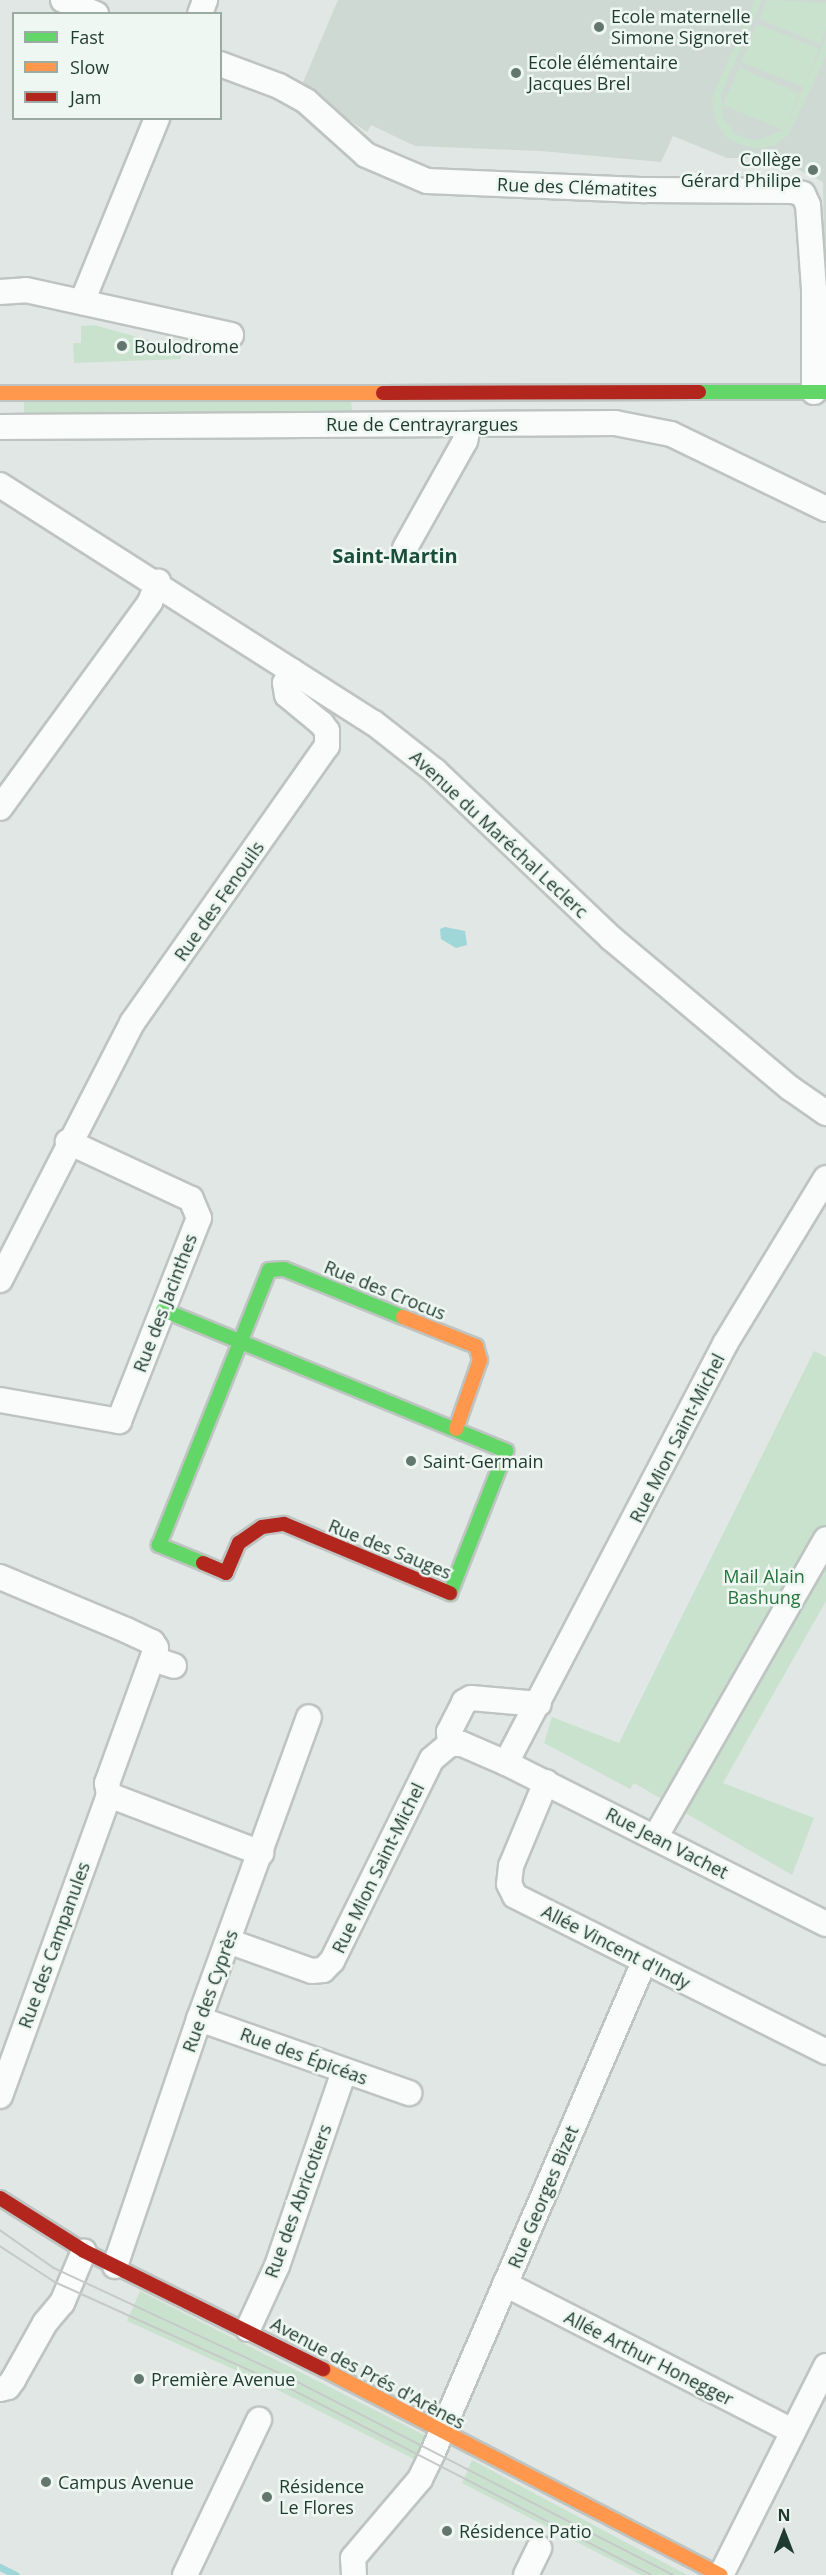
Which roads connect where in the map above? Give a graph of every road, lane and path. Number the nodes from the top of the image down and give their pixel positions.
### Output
1 (63, 0) edge
2 (91, 12) edge
3 (222, 64) edge
4 (157, 120) edge
5 (0, 276) edge
6 (26, 290) junction
7 (0, 292) edge
8 (82, 302) junction
9 (231, 335) dead end
10 (820, 392) edge
11 (0, 393) edge
12 (470, 424) junction
13 (0, 427) edge
14 (0, 485) edge
15 (826, 509) edge
16 (405, 548) dead end
17 (158, 582) junction
18 (292, 671) junction
19 (0, 808) edge
20 (822, 1102) edge
21 (68, 1142) junction
22 (826, 1178) edge
23 (0, 1280) edge
24 (163, 1310) junction
25 (238, 1341) junction
26 (0, 1400) edge
27 (456, 1429) junction
28 (826, 1539) edge
29 (0, 1577) edge
30 (539, 1704) junction
31 (309, 1717) dead end
32 (450, 1744) junction
33 (506, 1763) junction
34 (546, 1782) junction
35 (109, 1795) junction
36 (656, 1836) junction
37 (261, 1853) junction
38 (826, 1924) edge
39 (228, 1941) junction
40 (645, 1962) junction
41 (199, 2019) junction
42 (826, 2052) edge
43 (344, 2071) junction
44 (409, 2093) dead end
45 (0, 2096) edge
46 (0, 2198) edge
47 (84, 2251) junction
48 (115, 2266) junction
49 (505, 2284) junction
50 (248, 2329) junction
51 (826, 2366) edge
52 (7, 2384) edge
53 (259, 2420) dead end
54 (792, 2431) junction
55 (442, 2433) junction
56 (539, 2548) dead end
57 (185, 2575) edge
58 (354, 2575) edge
59 (526, 2575) edge
60 (721, 2575) edge

1 - 2 street
3 - 10 street, Rue des Clématites
4 - 8 street
5 - 6 street
6 - 7 street
6 - 8 street
8 - 9 street
10 - 11 street
12 - 13 street, Rue de Centrayrargues
12 - 15 street, Rue de Centrayrargues
12 - 16 street
14 - 17 street, Avenue du Maréchal Leclerc
17 - 18 street, Avenue du Maréchal Leclerc
17 - 19 street
18 - 20 street, Avenue du Maréchal Leclerc
18 - 21 street, Rue des Fenouils
21 - 23 street
21 - 24 street, Rue des Jacinthes
22 - 30 street, Rue Mion Saint-Michel
24 - 25 street, Rue des Sauges
24 - 26 street, Rue des Jacinthes
25 - 27 street, Rue des Sauges
25 - 27 street, Rue des Crocus
25 - 27 street, Rue des Sauges
28 - 36 street
29 - 35 street, Rue des Campanules
30 - 32 street
30 - 33 street, Rue Mion Saint-Michel
31 - 37 street, Rue des Cyprès
32 - 33 street
32 - 39 street, Rue Mion Saint-Michel
33 - 34 street, Rue Jean Vachet
34 - 36 street, Rue Jean Vachet
34 - 40 street, Allée Vincent d'Indy
35 - 37 street
35 - 45 street, Rue des Campanules
36 - 38 street, Rue Jean Vachet
37 - 39 street, Rue des Cyprès
39 - 41 street, Rue des Cyprès
40 - 42 street, Allée Vincent d'Indy
40 - 49 street, Rue Georges Bizet
41 - 43 street, Rue des Épicéas
41 - 48 street, Rue des Cyprès
43 - 44 street, Rue des Épicéas
43 - 50 street, Rue des Abricotiers
46 - 47 street, Avenue des Prés d'Arènes
47 - 48 street, Avenue des Prés d'Arènes
47 - 52 street
48 - 50 street, Avenue des Prés d'Arènes
49 - 54 street, Allée Arthur Honegger
49 - 55 street, Rue Georges Bizet
50 - 55 street, Avenue des Prés d'Arènes
51 - 54 street
53 - 57 street
54 - 60 street
55 - 58 street, Rue Georges Bizet
55 - 60 street, Avenue des Prés d'Arènes
56 - 59 street

